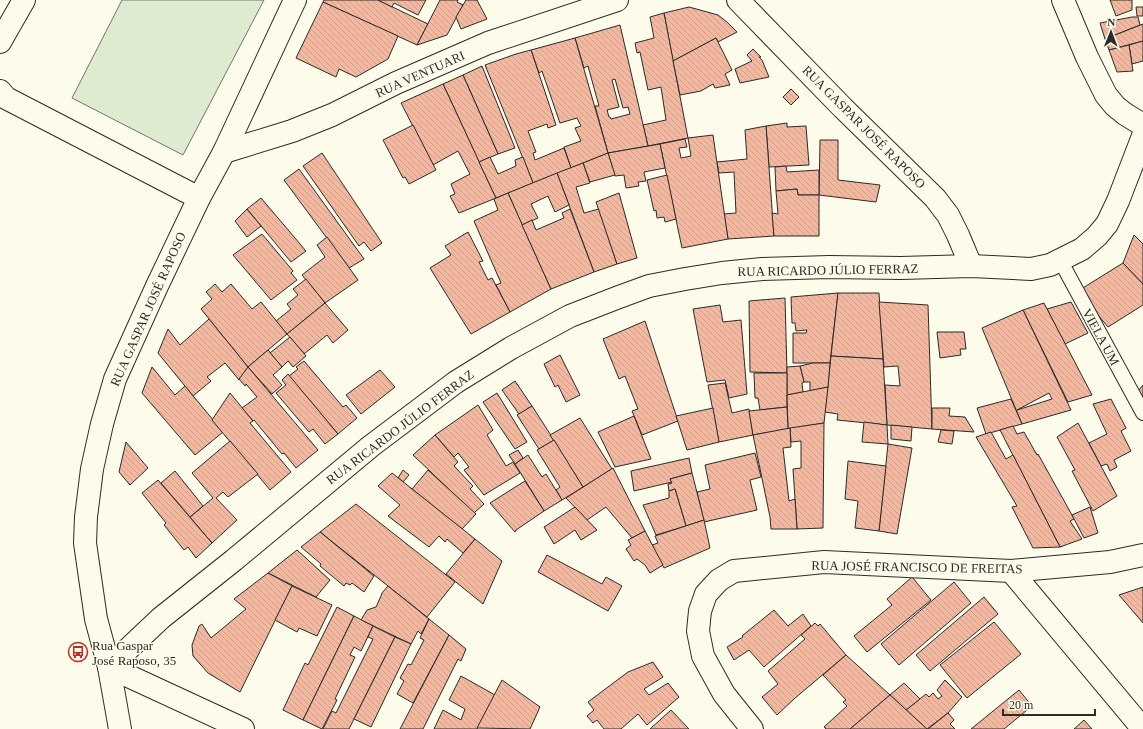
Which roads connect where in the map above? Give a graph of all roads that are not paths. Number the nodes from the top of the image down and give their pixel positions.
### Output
1 (24, 0) edge
2 (295, 0) edge
3 (617, 0) edge
4 (738, 0) edge
5 (1063, 0) edge
6 (0, 42) edge
7 (0, 90) edge
8 (1143, 124) edge
9 (1143, 136) edge
10 (224, 152) junction
11 (199, 198) junction
12 (1060, 260) junction
13 (971, 266) junction
14 (1143, 414) edge
15 (1143, 555) edge
16 (1011, 570) junction
17 (109, 667) junction
18 (120, 729) edge
19 (243, 729) edge
20 (752, 729) edge
21 (1143, 729) edge

1 - 6 street
2 - 10 street, RUA GASPAR JOSÉ RAPOSO
3 - 10 street, RUA VENTUARI
4 - 13 street, RUA GASPAR JOSÉ RAPOSO
5 - 8 street
7 - 11 street
9 - 12 street, RUA RICARDO JÚLIO FERRAZ
10 - 11 street, RUA GASPAR JOSÉ RAPOSO
11 - 17 street, RUA GASPAR JOSÉ RAPOSO
12 - 13 street, RUA RICARDO JÚLIO FERRAZ
12 - 14 lane, VIELA UM
13 - 17 street, RUA RICARDO JÚLIO FERRAZ
15 - 16 street, RUA JOSÉ FRANCISCO DE FREITAS
16 - 20 street, RUA JOSÉ FRANCISCO DE FREITAS
16 - 21 street
17 - 18 street, RUA GASPAR JOSÉ RAPOSO
17 - 19 street

